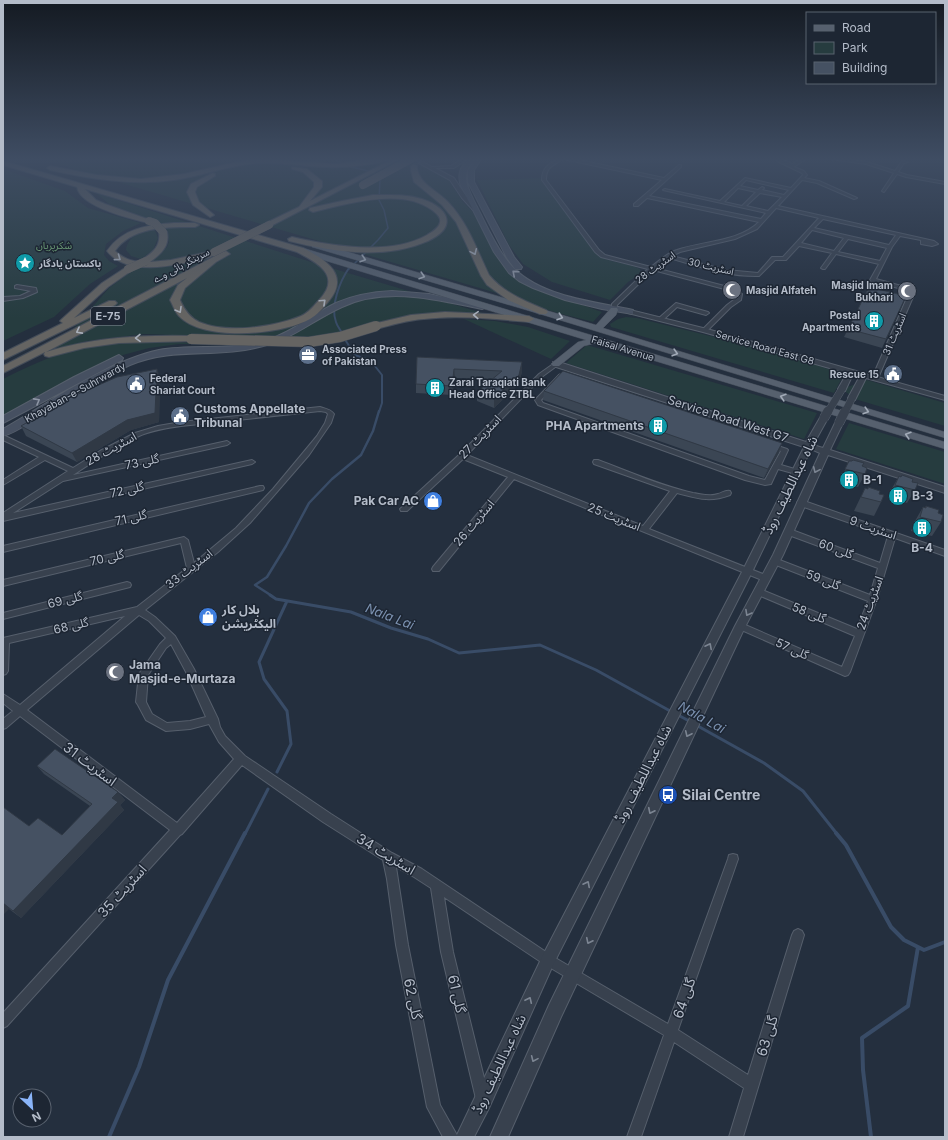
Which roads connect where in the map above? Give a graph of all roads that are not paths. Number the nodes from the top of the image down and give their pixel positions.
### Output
1 (117, 211) edge
2 (166, 211) edge
3 (195, 211) dead end
4 (206, 211) edge
5 (293, 211) edge
6 (311, 211) edge
7 (437, 211) edge
8 (452, 211) edge
9 (476, 211) edge
10 (485, 211) edge
11 (567, 211) edge
12 (716, 211) edge
13 (766, 211) edge
14 (793, 211) edge
15 (770, 212) joint
16 (210, 215) junction
17 (822, 218) junction
18 (762, 221) junction
19 (215, 226) junction
20 (812, 229) junction
21 (899, 234) junction
22 (847, 237) junction
23 (922, 240) dead end
24 (311, 244) junction
25 (798, 244) junction
26 (890, 247) junction
27 (300, 250) junction
28 (835, 252) junction
29 (212, 256) junction
30 (668, 256) junction
31 (881, 263) junction
32 (823, 268) dead end
33 (651, 269) junction
34 (17, 287) dead end
35 (578, 297) junction
36 (3, 299) edge
37 (612, 307) junction
38 (495, 309) junction
39 (543, 312) junction
40 (630, 312) joint
41 (706, 314) dead end
42 (529, 319) junction
43 (661, 319) junction
44 (307, 321) junction
45 (597, 329) junction
46 (705, 330) junction
47 (52, 333) junction
48 (577, 334) junction
49 (596, 340) junction
50 (3, 358) edge
51 (556, 364) junction
52 (7, 368) edge
53 (851, 372) junction
54 (864, 375) junction
55 (875, 378) junction
56 (532, 383) junction
57 (549, 389) junction
58 (945, 398) edge
59 (304, 410) joint
60 (3, 420) edge
61 (3, 433) edge
62 (945, 435) edge
63 (3, 437) edge
64 (227, 443) dead end
65 (809, 445) junction
66 (945, 446) edge
67 (825, 450) junction
68 (462, 456) junction
69 (45, 457) junction
70 (252, 462) dead end
71 (596, 462) dead end
72 (777, 466) junction
73 (73, 471) junction
74 (796, 472) junction
75 (512, 477) junction
76 (58, 481) junction
77 (3, 483) edge
78 (260, 488) dead end
79 (676, 490) junction
80 (945, 490) edge
81 (727, 493) dead end
82 (801, 503) junction
83 (404, 510) dead end
84 (3, 517) edge
85 (645, 529) junction
86 (789, 532) junction
87 (892, 534) junction
88 (3, 549) edge
89 (945, 553) edge
90 (774, 561) junction
91 (883, 567) junction
92 (191, 568) junction
93 (436, 569) dead end
94 (748, 570) junction
95 (765, 578) junction
96 (3, 583) edge
97 (127, 585) dead end
98 (759, 592) junction
99 (873, 599) junction
100 (138, 610) junction
101 (3, 616) edge
102 (740, 626) junction
103 (859, 634) junction
104 (172, 638) junction
105 (4, 641) edge
106 (3, 671) edge
107 (845, 672) joint
108 (3, 698) edge
109 (20, 711) junction
110 (213, 719) junction
111 (3, 725) edge
112 (241, 759) junction
113 (178, 830) junction
114 (388, 857) junction
115 (733, 858) dead end
116 (436, 885) junction
117 (798, 935) dead end
118 (548, 960) junction
119 (573, 975) junction
120 (3, 1022) edge
121 (672, 1033) junction
122 (752, 1085) junction
123 (482, 1102) junction
124 (451, 1137) edge
125 (465, 1137) edge
126 (498, 1137) edge
127 (634, 1137) edge
128 (736, 1137) edge

1 - 47 highway, bridge
2 - 19 highway
3 - 16 highway
4 - 16 highway
5 - 29 highway, سرینگر ہائی وے / E-75, bridge
6 - 29 highway, سرینگر ہائی وے / E-75
7 - 24 highway
8 -> 39 highway
35 -> 9 main road
10 - 35 main road
11 - 33 street
12 - 18 street
13 - 15 street
14 - 17 street
15 - 18 street, اسٹریٹ 28
16 - 24 highway
17 - 20 street
17 - 21 street
18 - 30 street, اسٹریٹ 28
19 - 27 highway
19 -> 29 highway
20 - 22 street
20 - 25 street
21 - 23 street
21 - 26 street
22 - 26 street
22 - 28 street
24 -> 39 main road, Faisal Avenue
25 - 28 street
25 - 30 street, اسٹریٹ 30
26 - 31 street
27 - 38 main road, Faisal Avenue
44 -> 27 highway
28 - 31 street
28 - 32 street
29 -> 44 highway
29 - 47 highway, سرینگر ہائی وے / E-75
29 -> 52 highway, سرینگر ہائی وے / E-75
30 - 33 street, اسٹریٹ 28
31 - 55 street, اسٹریٹ 31
33 - 37 street, اسٹریٹ 28
33 - 46 street
34 - 36 street
35 - 37 main road
37 - 40 main road
37 - 45 main road
38 - 42 main road, Faisal Avenue
38 - 44 main road, Khayaban-e-Suhrwardy
39 -> 45 main road, Faisal Avenue
40 - 43 street, Service Road East G8
41 - 43 street
42 - 48 main road, Faisal Avenue
42 -> 52 highway, bridge
43 - 46 street, Service Road East G8
60 -> 44 main road, Khayaban-e-Suhrwardy
44 - 61 main road, Khayaban-e-Suhrwardy
45 -> 62 main road, Faisal Avenue
46 - 53 street, Service Road East G8
47 - 50 highway, سرینگر ہائی وے / E-75
48 - 49 main road, Faisal Avenue
48 - 51 main road
49 - 51 main road
66 -> 49 main road, Faisal Avenue
51 - 56 street, اسٹریٹ 27
51 - 65 street, Service Road West G7
53 - 54 street, Service Road East G8
53 - 65 street, شاہ عبداللطیف روڈ, bridge
54 - 55 street, Service Road East G8
54 - 67 street, شاہ عبداللطیف روڈ, bridge
55 - 58 street, Service Road East G8
56 - 57 street
56 - 68 street, اسٹریٹ 27
57 - 72 street
57 - 72 street
59 - 73 street, اسٹریٹ 28
59 - 92 street, اسٹریٹ 33
63 - 69 street
64 - 76 street, گلی 73
65 - 67 street, Service Road West G7
65 - 74 street, شاہ عبداللطیف روڈ
67 - 80 street, Service Road West G7
67 -> 82 street, شاہ عبداللطیف روڈ
68 - 75 street, اسٹریٹ 25
68 - 83 street, اسٹریٹ 27
69 - 73 street
69 - 77 street
70 - 84 street, گلی 72
71 - 79 street
72 - 74 street
73 - 76 street, اسٹریٹ 28
74 - 94 street, شاہ عبداللطیف روڈ
75 - 85 street, اسٹریٹ 25
75 - 93 street, اسٹریٹ 26
76 - 84 street, اسٹریٹ 28
78 - 88 street, گلی 71
79 - 81 street
79 - 85 street
82 - 86 street, شاہ عبداللطیف روڈ
82 - 87 street, اسٹریٹ 9
85 - 94 street, اسٹریٹ 25
86 - 90 street, شاہ عبداللطیف روڈ
86 - 91 street, گلی 60
87 - 89 street, اسٹریٹ 9
87 - 91 street, اسٹریٹ 24
90 - 95 street, شاہ عبداللطیف روڈ
90 - 99 street, گلی 59
91 - 99 street, اسٹریٹ 24
92 - 96 street, گلی 70
92 - 100 street, اسٹریٹ 33
94 - 95 street, اسٹریٹ 25
118 -> 94 street, شاہ عبداللطیف روڈ
95 - 98 street, شاہ عبداللطیف روڈ
97 - 101 street, گلی 69
98 -> 102 street, شاہ عبداللطیف روڈ
98 - 103 street, گلی 58
99 - 103 street, اسٹریٹ 24
100 - 104 street, اسٹریٹ 34
100 - 105 street, گلی 68
100 - 109 street, اسٹریٹ 33
102 - 107 street, گلی 57
102 -> 119 street, شاہ عبداللطیف روڈ
103 - 107 street, اسٹریٹ 24
104 - 110 street, اسٹریٹ 34
104 - 110 street
105 - 106 street
108 - 109 street, اسٹریٹ 31
109 - 111 street, اسٹریٹ 33
109 - 113 street, اسٹریٹ 31
110 - 112 street, اسٹریٹ 34
112 - 113 street, اسٹریٹ 35
112 - 114 street, اسٹریٹ 34
113 - 120 street, اسٹریٹ 35
114 - 116 street, اسٹریٹ 34
114 - 124 street, گلی 62
115 - 121 street, گلی 64
116 - 118 street, اسٹریٹ 34
116 - 123 street, گلی 61
117 - 122 street, گلی 63
118 - 119 street, اسٹریٹ 34
123 -> 118 street, شاہ عبداللطیف روڈ
119 - 121 street, اسٹریٹ 34
119 -> 126 street, شاہ عبداللطیف روڈ
121 - 122 street, اسٹریٹ 34
121 - 127 street, گلی 64
122 - 128 street, گلی 63
123 - 125 street, شاہ عبداللطیف روڈ

